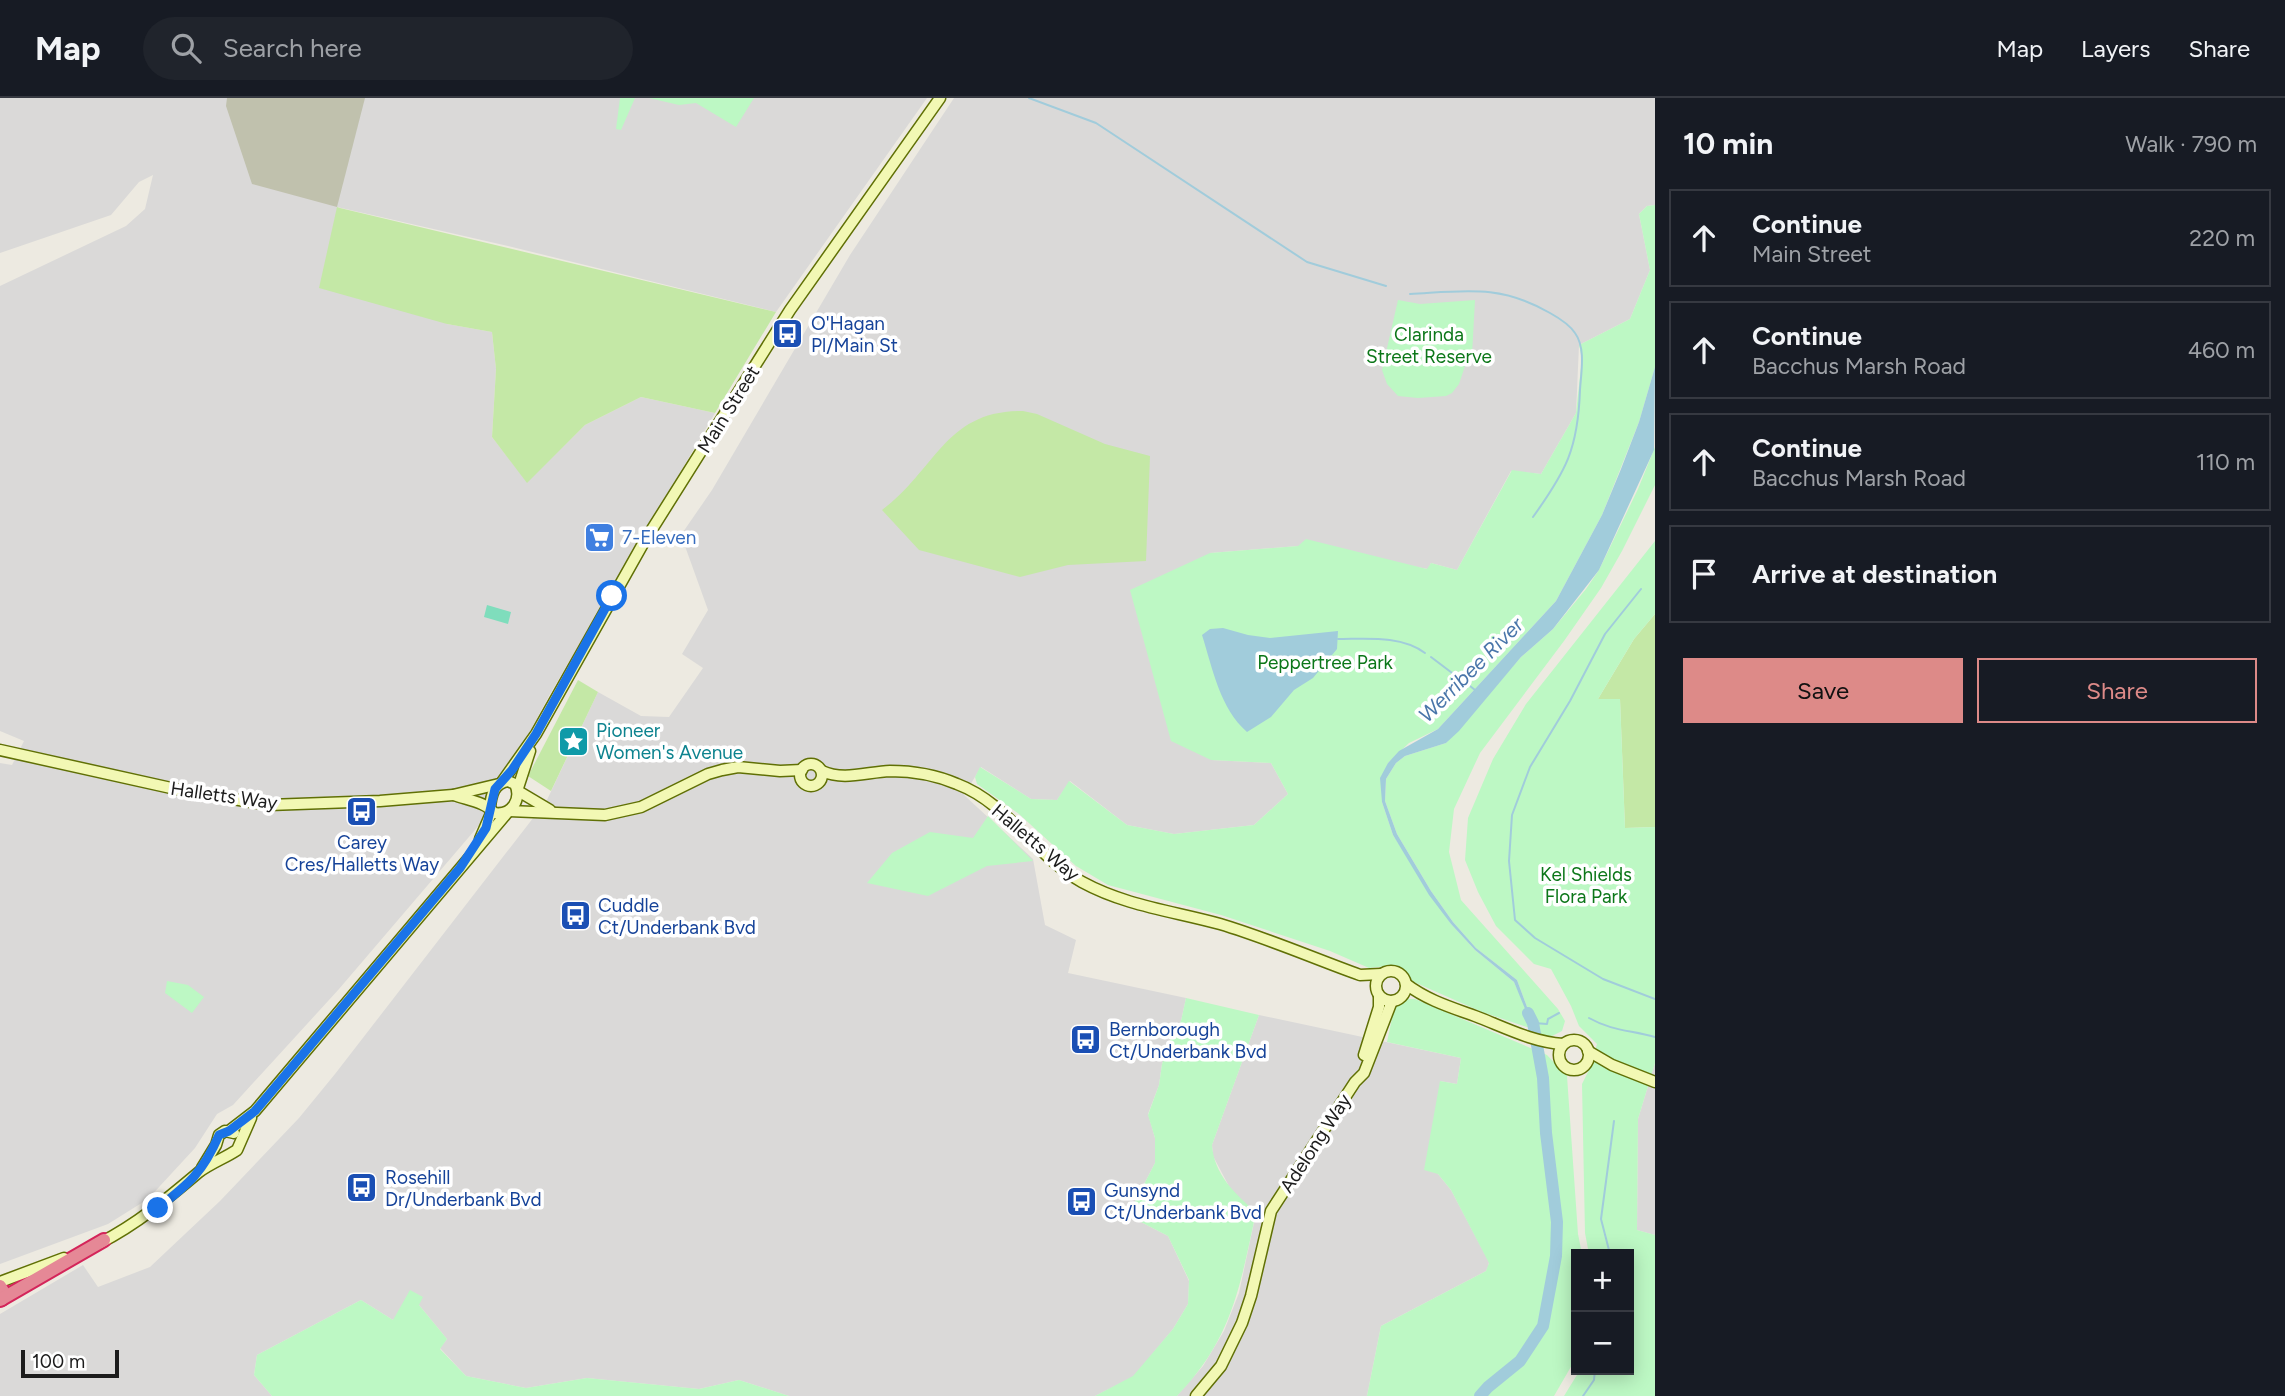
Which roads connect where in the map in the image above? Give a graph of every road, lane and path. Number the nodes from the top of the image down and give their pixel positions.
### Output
1 (940, 98) edge
2 (536, 734) junction
3 (0, 750) edge
4 (801, 774) junction
5 (824, 775) junction
6 (500, 783) junction
7 (518, 790) junction
8 (453, 795) junction
9 (491, 809) junction
10 (508, 812) junction
11 (554, 812) junction
12 (460, 868) junction
13 (1381, 974) junction
14 (1360, 975) junction
15 (1406, 984) junction
16 (1377, 991) junction
17 (1422, 996) junction
18 (1396, 1000) junction
19 (1541, 1042) junction
20 (1563, 1044) junction
21 (1588, 1051) junction
22 (1559, 1057) junction
23 (1585, 1064) junction
24 (1612, 1065) junction
25 (1355, 1082) junction
26 (1655, 1082) edge
27 (255, 1111) junction
28 (229, 1131) junction
29 (240, 1141) junction
30 (216, 1145) junction
31 (226, 1154) junction
32 (200, 1172) junction
33 (104, 1240) joint
34 (0, 1292) edge
35 (1196, 1396) edge

1 - 2 street, Main Street
2 - 6 street, Main Street
2 - 7 street, Main Street
3 - 8 street, Halletts Way
4 - 5 street
4 - 5 street
4 - 11 street
5 - 14 street, Halletts Way
6 - 7 street
6 - 8 street, Halletts Way
6 - 9 street
7 - 10 street
7 - 11 street
8 - 9 street, Halletts Way
9 - 10 street
9 - 12 street
10 - 11 street
10 - 12 street
12 - 27 street
13 - 14 street, Halletts Way
13 - 15 street
13 - 16 street
14 - 16 street, Halletts Way
15 - 17 street
15 - 18 street
16 - 18 street
16 - 25 street, Adelong Way
17 - 18 street
17 - 19 street
18 - 25 street, Adelong Way
19 - 20 street
19 - 22 street
20 - 21 street
20 - 22 street
21 - 23 street
21 - 24 street
22 - 23 street
23 - 24 street
24 - 26 street
25 - 35 street, Adelong Way
27 - 28 street
27 - 29 street
28 - 29 street
28 - 30 street
29 - 31 street
30 - 31 street
30 - 32 street
31 - 32 street
32 - 33 street
33 - 34 highway

